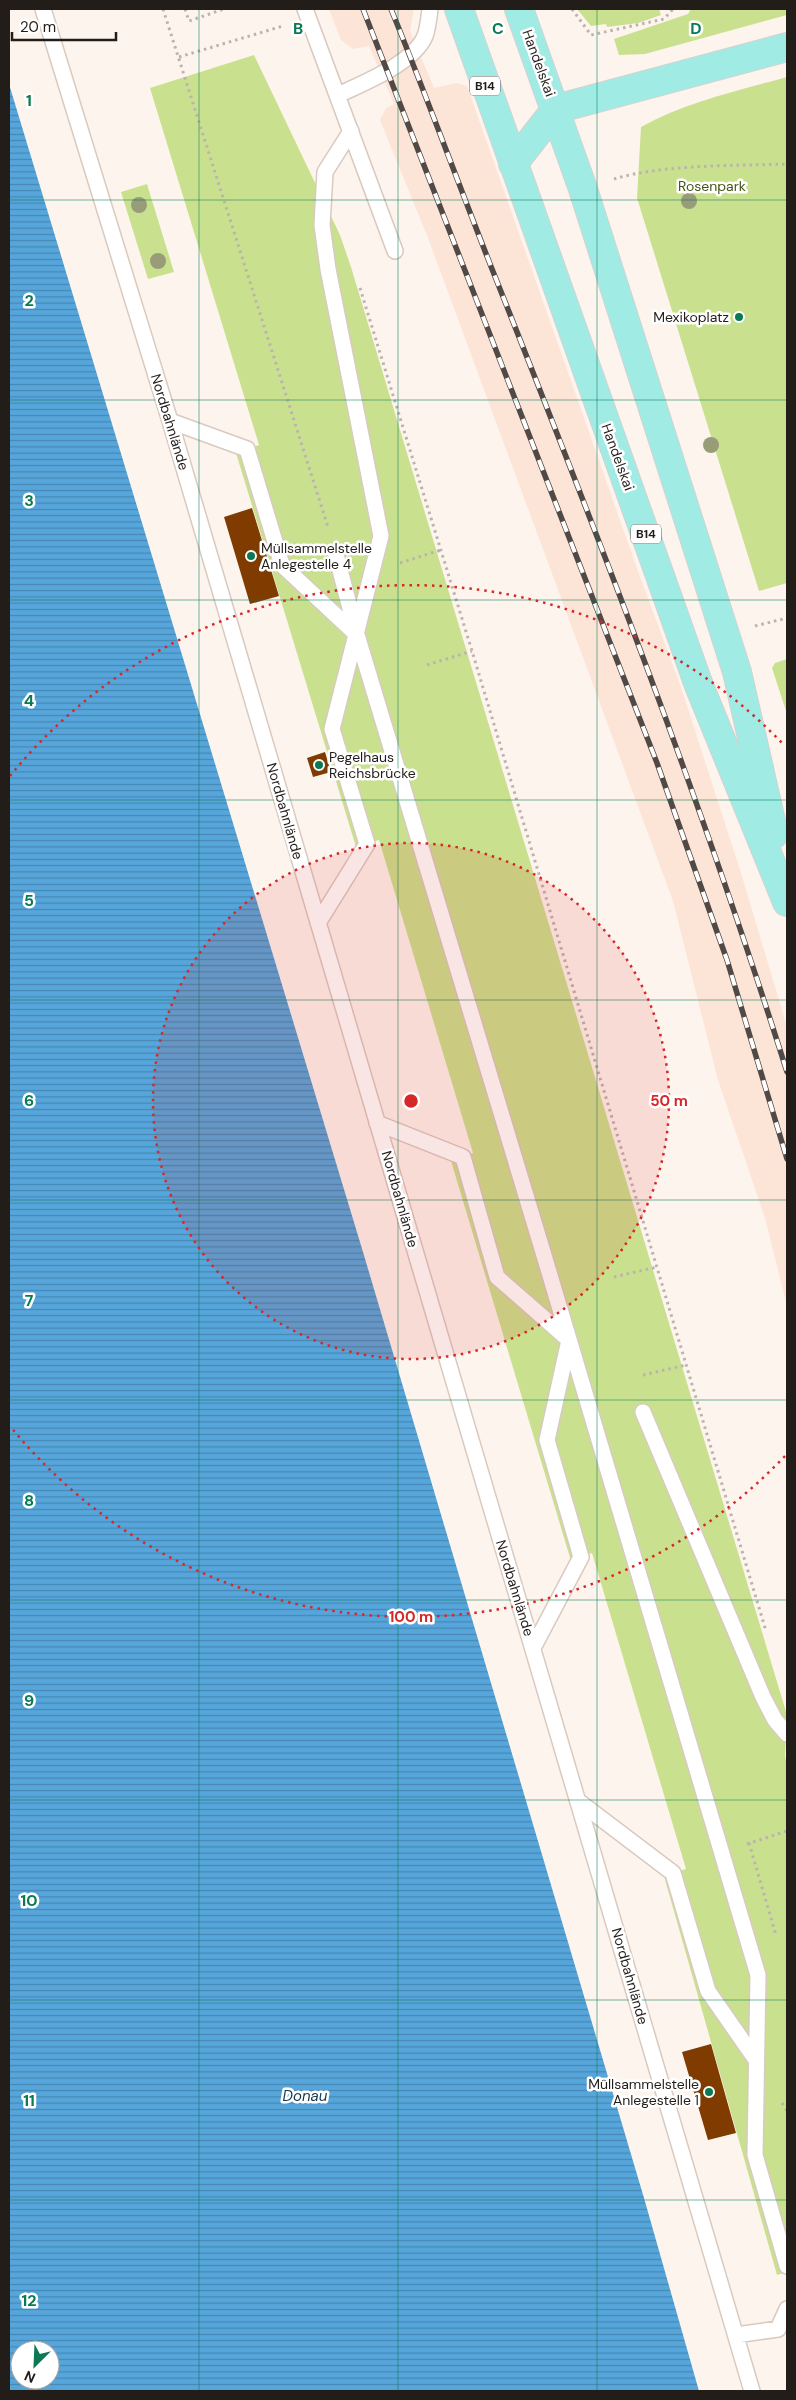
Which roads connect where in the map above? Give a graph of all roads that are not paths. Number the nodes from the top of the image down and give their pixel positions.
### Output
1 (42, 9) edge
2 (430, 9) edge
3 (459, 9) edge
4 (519, 9) edge
5 (538, 9) edge
6 (307, 13) edge
7 (787, 47) edge
8 (533, 50) junction
9 (338, 95) junction
10 (556, 109) junction
11 (351, 131) junction
12 (513, 164) junction
13 (395, 251) dead end
14 (170, 421) junction
15 (335, 551) road end
16 (356, 635) junction
17 (787, 894) edge
18 (787, 902) edge
19 (318, 923) junction
20 (377, 1123) junction
21 (569, 1340) junction
22 (643, 1412) dead end
23 (533, 1648) junction
24 (787, 1734) edge
25 (578, 1802) junction
26 (756, 2060) junction
27 (787, 2266) edge
28 (787, 2309) edge
29 (736, 2334) junction
30 (752, 2391) edge

1 - 14 lane, Nordbahnlände
2 - 9 lane
3 - 12 main road, Handelskai / B14
4 - 8 main road, Handelskai
5 - 8 main road
6 - 9 lane
7 - 10 main road
8 - 10 main road, Handelskai
9 - 11 lane
10 - 12 main road
10 - 17 main road, Handelskai
11 - 13 lane
11 - 16 lane
12 - 18 main road, Handelskai / B14
14 - 16 lane
14 - 19 lane, Nordbahnlände
15 - 16 lane
16 - 19 lane
16 - 21 lane
19 - 20 lane, Nordbahnlände
20 - 21 lane
20 - 23 lane, Nordbahnlände
21 - 23 lane
21 - 26 lane
22 - 24 lane
23 - 25 lane, Nordbahnlände
25 - 26 lane
25 - 29 lane, Nordbahnlände
26 - 27 lane
28 - 29 lane
29 - 30 lane, Nordbahnlände

